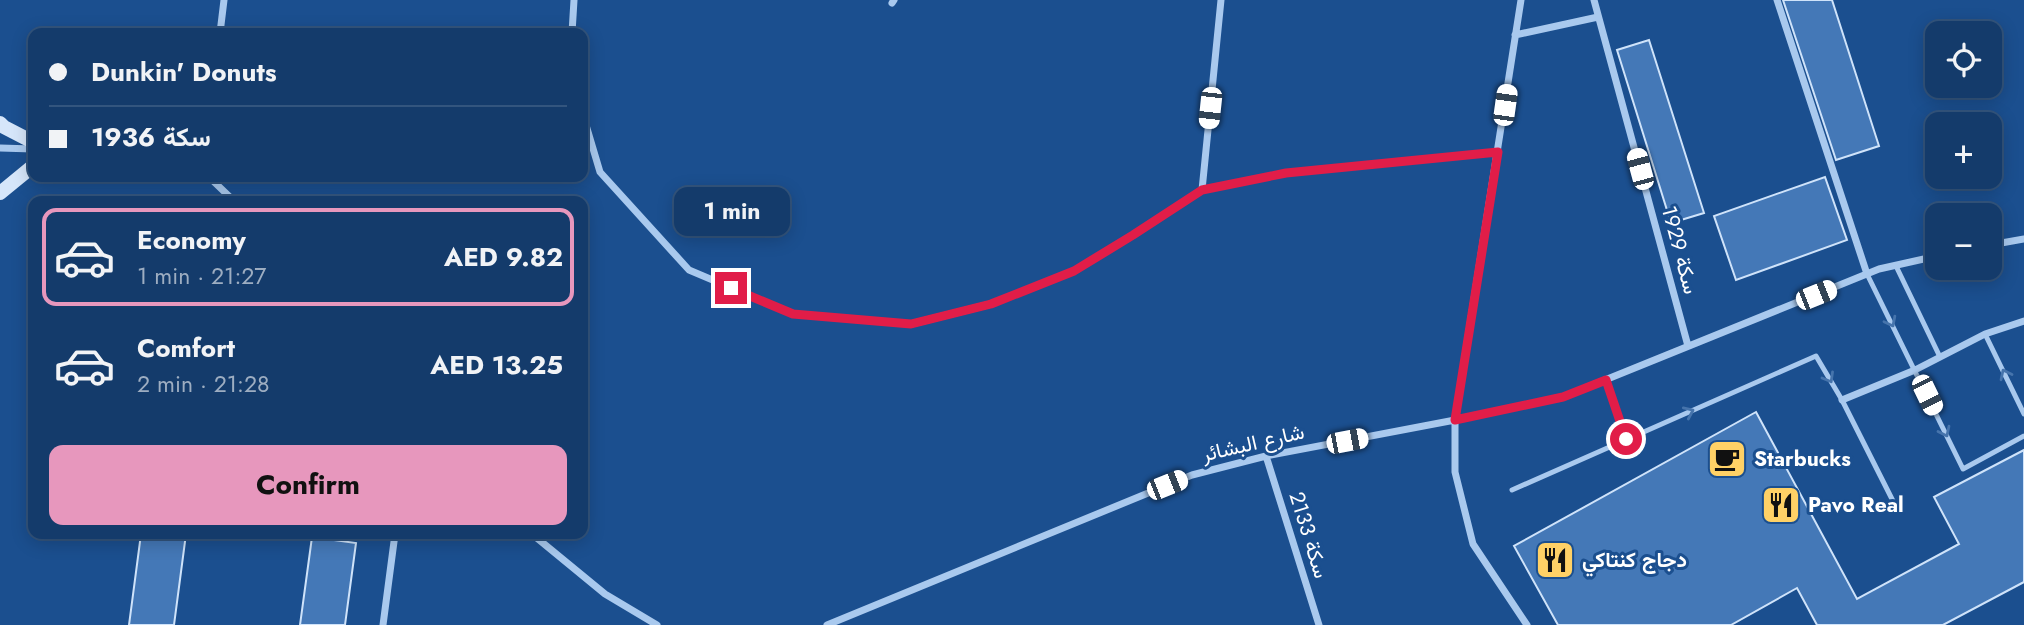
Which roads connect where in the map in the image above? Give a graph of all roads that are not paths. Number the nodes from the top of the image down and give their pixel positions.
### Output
1 (224, 0) edge
2 (574, 0) edge
3 (1221, 0) edge
4 (1521, 0) edge
5 (1594, 0) edge
6 (1777, 0) edge
7 (1598, 17) junction
8 (221, 28) edge
9 (572, 28) edge
10 (1515, 35) junction
11 (0, 123) edge
12 (588, 132) edge
13 (28, 139) edge
14 (0, 148) edge
15 (28, 149) edge
16 (1498, 152) junction
17 (28, 170) edge
18 (214, 182) edge
19 (1202, 190) junction
20 (0, 193) edge
21 (229, 196) edge
22 (2024, 239) edge
23 (2002, 243) edge
24 (1925, 259) edge
25 (1896, 265) junction
26 (1867, 274) junction
27 (2024, 321) edge
28 (1985, 334) junction
29 (1688, 346) junction
30 (1940, 357) junction
31 (1915, 370) junction
32 (1606, 380) junction
33 (1842, 400) junction
34 (2024, 414) edge
35 (1455, 420) junction
36 (2024, 436) edge
37 (1626, 439) junction
38 (1266, 456) junction
39 (1512, 490) dead end
40 (1895, 505) dead end
41 (395, 539) edge
42 (538, 539) edge
43 (383, 625) edge
44 (657, 625) edge
45 (827, 625) edge
46 (1319, 625) edge
47 (1527, 625) edge

1 - 8 street
2 - 9 street
3 - 19 street
4 - 10 street
5 - 7 street, سكة 1929
6 - 26 street
7 - 10 street
7 - 29 street, سكة 1929
10 - 16 street
11 - 13 street
12 - 19 street
14 - 15 street
16 - 19 street
16 - 35 street
17 - 20 street
18 - 21 street
22 - 23 street
24 - 25 street, شارع البشائر
25 - 26 street, شارع البشائر
25 - 30 lane
26 - 29 street, شارع البشائر
26 -> 31 lane
27 - 28 street
28 - 30 street
34 -> 28 lane
29 - 32 street, شارع البشائر
30 - 31 street
31 - 33 street
31 -> 36 lane
32 - 35 street, شارع البشائر
32 - 37 lane
37 -> 33 lane
33 - 40 lane
35 - 38 street, شارع البشائر
35 - 47 street
37 - 39 lane
38 - 45 street, شارع البشائر
38 - 46 street, سكة 2133
41 - 43 street
42 - 44 street

